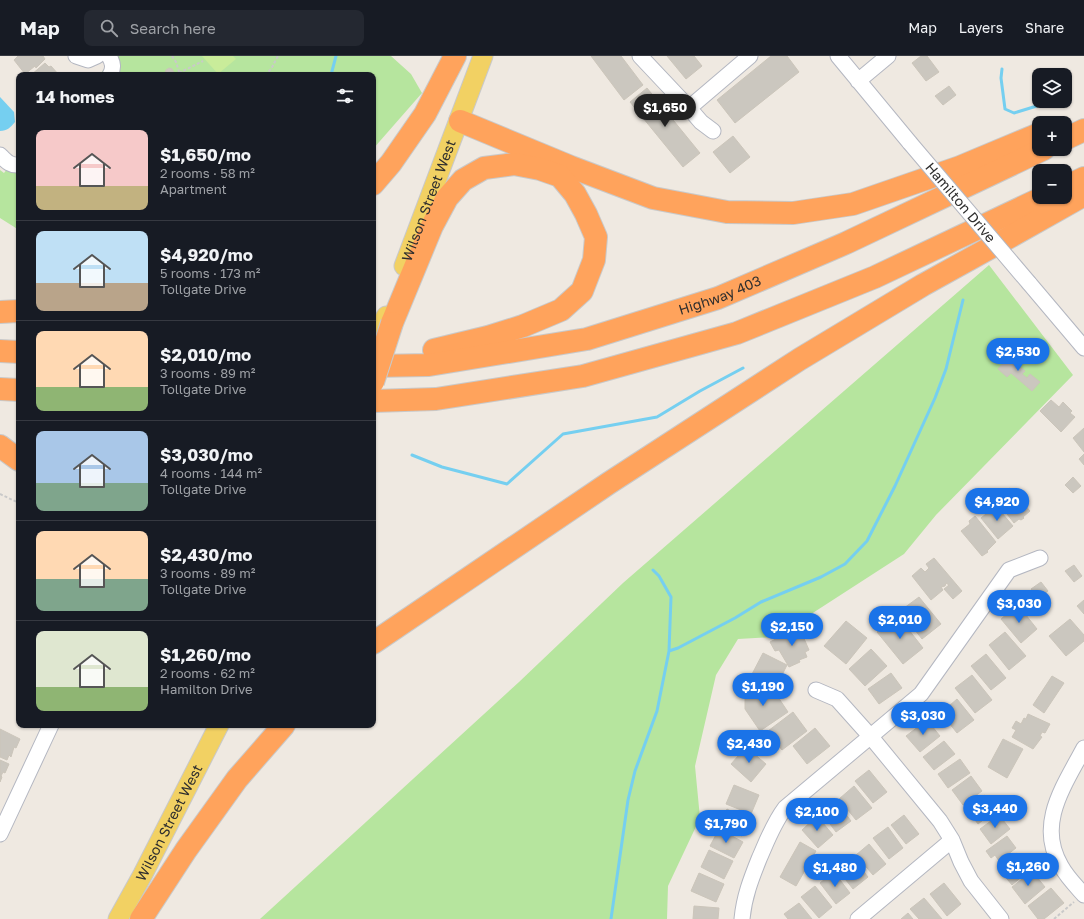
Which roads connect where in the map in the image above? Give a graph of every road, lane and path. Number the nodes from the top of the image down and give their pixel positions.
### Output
1 (76, 56) edge
2 (97, 56) edge
3 (109, 56) edge
4 (278, 56) edge
5 (455, 56) edge
6 (483, 56) edge
7 (640, 56) edge
8 (750, 56) edge
9 (838, 56) edge
10 (888, 56) edge
11 (174, 57) edge
12 (203, 61) dead end
13 (111, 72) edge
14 (179, 72) edge
15 (184, 72) edge
16 (268, 72) edge
17 (858, 81) junction
18 (689, 108) junction
19 (1084, 116) edge
20 (460, 121) junction
21 (1072, 121) edge
22 (1084, 130) edge
23 (713, 131) dead end
24 (1072, 136) edge
25 (1032, 137) edge
26 (0, 155) edge
27 (1032, 155) edge
28 (16, 165) edge
29 (1084, 178) edge
30 (376, 181) edge
31 (1072, 184) edge
32 (1084, 195) edge
33 (1032, 203) edge
34 (16, 311) edge
35 (0, 312) edge
36 (389, 320) junction
37 (376, 340) edge
38 (1084, 348) edge
39 (0, 351) edge
40 (16, 352) edge
41 (376, 353) edge
42 (376, 366) edge
43 (376, 370) edge
44 (0, 389) edge
45 (16, 390) edge
46 (436, 399) junction
47 (376, 401) edge
48 (376, 408) edge
49 (0, 446) edge
50 (16, 458) edge
51 (0, 494) edge
52 (16, 502) edge
53 (1040, 558) dead end
54 (376, 641) edge
55 (816, 690) dead end
56 (49, 728) edge
57 (217, 728) edge
58 (281, 728) edge
59 (871, 737) junction
60 (1084, 748) edge
61 (0, 834) edge
62 (952, 840) junction
63 (1080, 898) edge
64 (118, 919) edge
65 (141, 919) edge
66 (742, 919) edge
67 (858, 919) edge
68 (1001, 919) edge
69 (1054, 919) edge

1 - 2 street
3 - 13 street
4 - 16 path
5 - 30 highway
6 - 20 main road, Wilson Street West
7 - 18 street
8 - 18 street
9 - 17 street, Hamilton Drive
10 - 17 street
11 - 14 path
12 - 15 path
17 - 38 street, Hamilton Drive, bridge
18 - 23 street
19 - 21 highway
20 - 25 highway
20 - 36 main road, Wilson Street West
22 - 24 highway
26 - 28 street
27 - 42 highway, Highway 403
29 - 31 highway
32 - 54 highway
33 - 46 highway
34 - 35 highway
36 - 37 main road, Wilson Street West
36 - 41 highway
36 - 43 highway, bridge
39 - 40 highway
44 - 45 highway
46 - 47 highway
46 - 48 highway
49 - 50 highway
51 - 52 path
53 - 59 street
55 - 59 street
56 - 61 street
57 - 64 main road, Wilson Street West
58 - 65 highway
59 - 62 street
59 - 66 street
60 - 63 street
62 - 67 street
62 - 68 street
63 - 69 path

